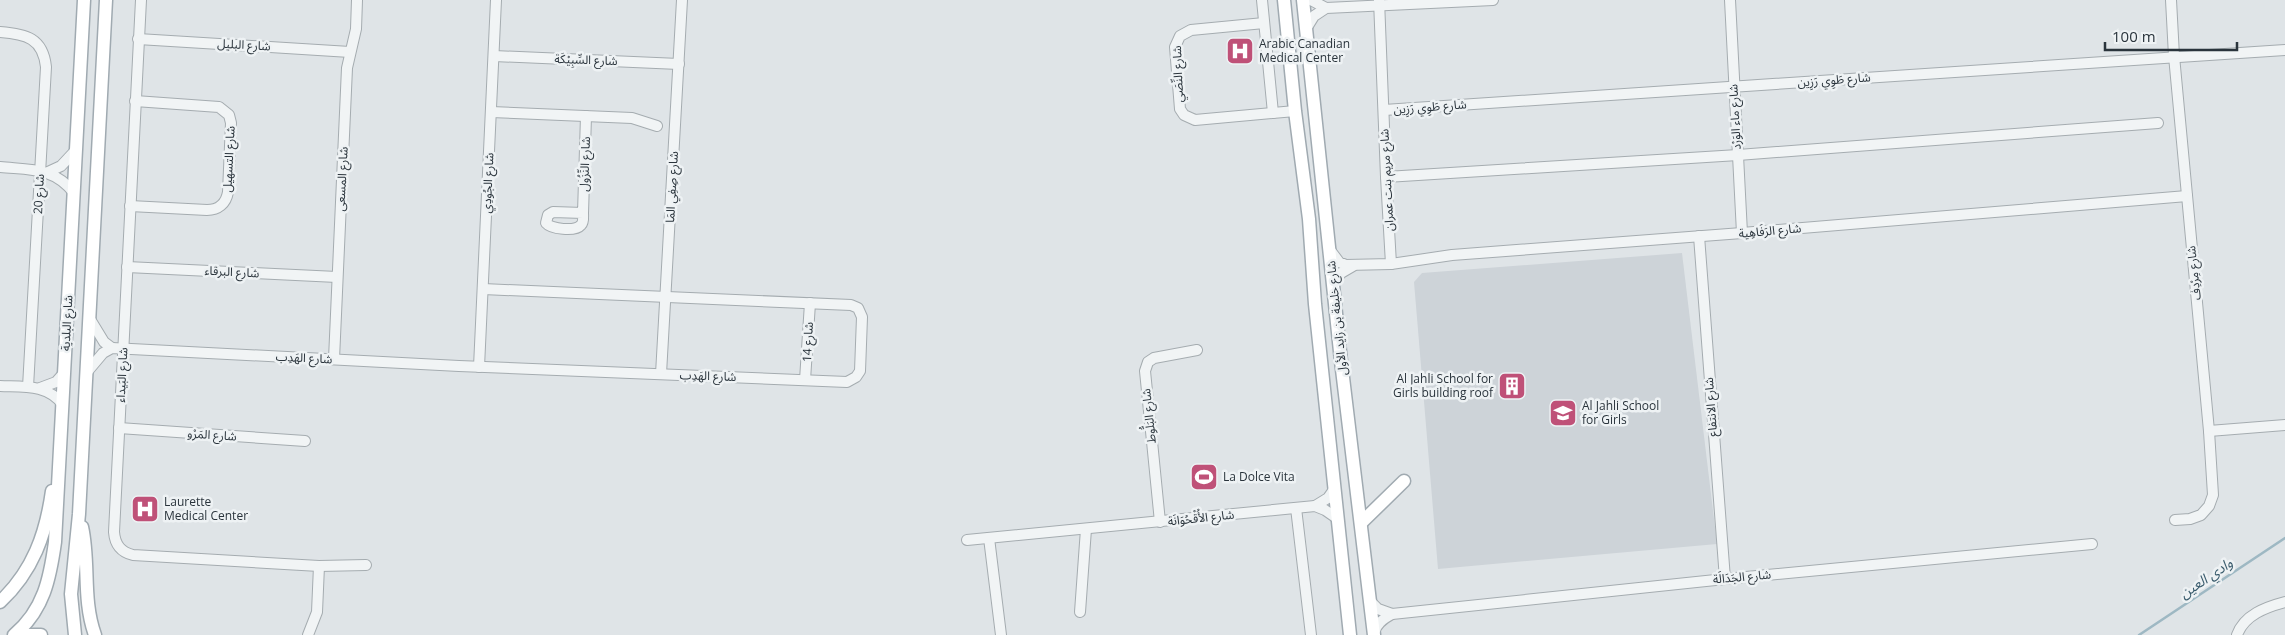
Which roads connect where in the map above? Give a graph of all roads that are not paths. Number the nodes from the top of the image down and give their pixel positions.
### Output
1 (84, 0) edge
2 (106, 0) edge
3 (142, 0) edge
4 (357, 0) edge
5 (496, 0) edge
6 (682, 0) edge
7 (1262, 0) edge
8 (1284, 0) edge
9 (1304, 0) edge
10 (1311, 0) edge
11 (1493, 0) edge
12 (1730, 0) edge
13 (2171, 0) edge
14 (1379, 3) edge
15 (1326, 8) junction
16 (1264, 24) junction
17 (1306, 29) junction
18 (0, 32) edge
19 (138, 39) junction
20 (2285, 50) edge
21 (350, 52) junction
22 (494, 56) junction
23 (2174, 56) junction
24 (679, 64) junction
25 (1734, 88) junction
26 (135, 101) junction
27 (1384, 110) junction
28 (1294, 111) junction
29 (491, 112) junction
30 (1272, 112) junction
31 (586, 116) junction
32 (2158, 123) dead end
33 (657, 126) dead end
34 (76, 151) junction
35 (1738, 155) junction
36 (0, 167) edge
37 (44, 171) junction
38 (1386, 177) junction
39 (74, 193) junction
40 (2186, 196) junction
41 (130, 206) junction
42 (584, 213) dead end
43 (1742, 233) junction
44 (1699, 236) junction
45 (1330, 250) junction
46 (1391, 264) junction
47 (1353, 266) junction
48 (127, 267) junction
49 (337, 277) junction
50 (1333, 284) junction
51 (483, 289) junction
52 (666, 296) junction
53 (810, 303) junction
54 (90, 319) junction
55 (112, 348) junction
56 (123, 348) junction
57 (1197, 350) dead end
58 (334, 359) junction
59 (479, 367) junction
60 (86, 372) junction
61 (64, 373) junction
62 (661, 374) junction
63 (806, 380) junction
64 (0, 386) edge
65 (34, 388) junction
66 (63, 405) junction
67 (2285, 425) edge
68 (119, 428) junction
69 (2209, 431) junction
70 (305, 441) dead end
71 (61, 457) junction
72 (1404, 481) dead end
73 (1335, 488) junction
74 (1315, 506) junction
75 (1296, 508) junction
76 (79, 514) junction
77 (1338, 519) junction
78 (2175, 520) dead end
79 (1160, 522) junction
80 (1361, 523) junction
81 (1086, 529) junction
82 (989, 538) junction
83 (967, 540) dead end
84 (2092, 544) dead end
85 (366, 565) dead end
86 (319, 566) junction
87 (1725, 578) junction
88 (1369, 600) junction
89 (0, 602) edge
90 (2285, 602) edge
91 (1080, 612) dead end
92 (1392, 614) junction
93 (1374, 634) edge
94 (14, 635) edge
95 (21, 635) edge
96 (41, 635) edge
97 (74, 635) edge
98 (95, 635) edge
99 (308, 635) edge
100 (1001, 635) edge
101 (1311, 635) edge
102 (1350, 635) edge
103 (2237, 635) edge

1 - 34 main road, شارع البلدية
2 - 54 main road, شارع البلدية
3 - 19 street, شارع البَيداء
4 - 21 street, شارع المسعى
5 - 22 street, شارع الجُودِي
6 - 24 street, شارع صِفِي المَا
7 - 16 street
8 - 28 main road, شارع خليفة بن زايد الأول
9 - 17 main road, شارع خليفة بن زايد الأول
10 - 15 street
11 - 14 street
12 - 25 street, شارع ماء الوَرْد
13 - 23 street, شارع مِرْدِف
14 - 15 street
14 - 27 street, شارع مريم بنت عمران
15 - 17 street
16 - 30 street
16 - 30 street, شارع النِّصَي
17 - 45 main road, شارع خليفة بن زايد الأول
18 - 37 street, شارع 20
19 - 21 street, شارع البليل
19 - 26 street, شارع البَيداء
20 - 23 street, شارع طَوِي رَزِين
21 - 49 street, شارع المسعى
22 - 24 street, شارع السِّبِيْكَة
22 - 29 street, شارع الجُودِي
23 - 25 street, شارع طَوِي رَزِين
23 - 40 street, شارع مِرْدِف
24 - 52 street, شارع صِفِي المَا
25 - 27 street, شارع طَوِي رَزِين
25 - 35 street, شارع ماء الوَرْد
26 - 41 street, شارع البَيداء
26 - 41 street, شارع التسهيل
27 - 38 street, شارع مريم بنت عمران
28 - 30 street, شارع النِّصَي
28 - 73 main road, شارع خليفة بن زايد الأول
29 - 31 street
29 - 51 street, شارع الجُودِي
31 - 33 street
31 - 42 street, شارع النِّزُول
32 - 35 street
34 - 37 street
34 - 39 main road, شارع البلدية
35 - 38 street
35 - 43 street, شارع ماء الوَرْد
36 - 37 street
37 - 39 street
37 - 65 street, شارع 20
38 - 46 street, شارع مريم بنت عمران
39 - 61 main road, شارع البلدية
40 - 43 street, شارع الرَفَاهِية
40 - 69 street, شارع مِرْدِف
41 - 48 street, شارع البَيداء
43 - 44 street, شارع الرَفَاهِية
44 - 46 street, شارع الرَفَاهِية
44 - 87 street, شارع الانتفاع
45 - 47 street
45 - 50 main road, شارع خليفة بن زايد الأول
46 - 47 street, شارع الرَفَاهِية
47 - 50 street
48 - 49 street, شارع البرقاء
48 - 56 street, شارع البَيداء
49 - 58 street, شارع المسعى
50 - 80 main road, شارع خليفة بن زايد الأول
51 - 52 street, شارع الهَدِب
51 - 59 street, شارع الجُودِي
52 - 53 street, شارع الهَدِب
52 - 62 street, شارع صِفِي المَا
53 - 63 street, شارع 14
53 - 63 street, شارع الهَدِب
54 - 55 street
54 - 60 main road, شارع البلدية
55 - 56 street, شارع الهَدِب
55 - 60 street
56 - 58 street, شارع الهَدِب
56 - 68 street, شارع البَيداء
57 - 79 street, شارع البَلُّوط
58 - 59 street, شارع الهَدِب
59 - 62 street, شارع الهَدِب
60 - 76 main road, شارع البلدية
61 - 65 street
61 - 66 main road, شارع البلدية
62 - 63 street, شارع الهَدِب
64 - 65 street
65 - 66 street
66 - 71 main road, شارع البلدية
67 - 69 street
68 - 70 street, شارع المَرْو
68 - 86 street, شارع البَيداء
69 - 78 street, شارع مِرْدِف
71 - 89 main road
71 - 94 main road, شارع البلدية
72 - 80 main road
73 - 74 street
73 - 77 main road, شارع خليفة بن زايد الأول
74 - 75 street, شارع الأُقْحُوَانَة
74 - 77 street
75 - 79 street, شارع الأُقْحُوَانَة
75 - 101 street
76 - 97 main road, شارع البلدية
76 - 98 main road
77 - 102 main road, شارع خليفة بن زايد الأول
79 - 81 street, شارع الأُقْحُوَانَة
80 - 88 main road, شارع خليفة بن زايد الأول
81 - 82 street, شارع الأُقْحُوَانَة
81 - 91 street
82 - 83 street, شارع الأُقْحُوَانَة
82 - 100 street
84 - 87 street, شارع الجَدَالَة
85 - 86 street, شارع البَيداء
86 - 99 street
87 - 92 street, شارع الجَدَالَة
88 - 92 street
88 - 93 main road, شارع خليفة بن زايد الأول
90 - 103 street
92 - 93 street
95 - 96 main road

